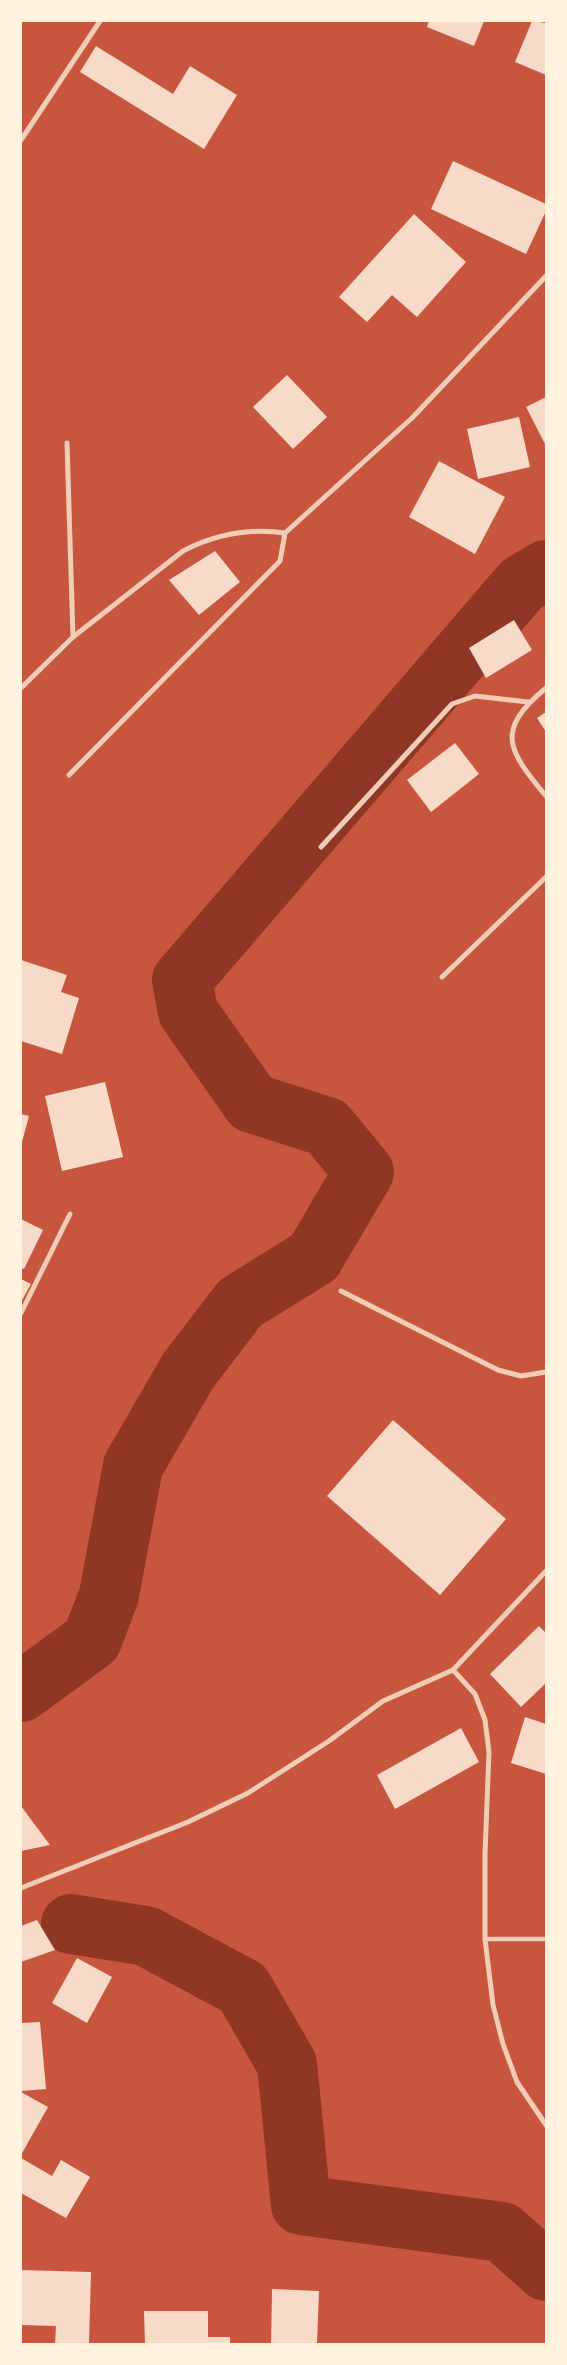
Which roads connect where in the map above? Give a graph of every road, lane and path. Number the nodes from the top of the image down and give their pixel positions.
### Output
1 (100, 21) edge
2 (21, 140) edge
3 (546, 276) edge
4 (67, 443) dead end
5 (285, 532) junction
6 (74, 637) junction
7 (21, 688) edge
8 (546, 688) edge
9 (528, 702) junction
10 (69, 775) dead end
11 (546, 796) edge
12 (321, 847) dead end
13 (546, 877) edge
14 (442, 977) dead end
15 (70, 1214) dead end
16 (341, 1291) dead end
17 (21, 1313) edge
18 (546, 1372) edge
19 (546, 1571) edge
20 (453, 1670) junction
21 (21, 1888) edge
22 (486, 1939) junction
23 (546, 1939) edge
24 (546, 2125) edge

1 - 2 street
3 - 5 street
4 - 6 street
5 - 6 street
5 - 10 street
6 - 7 street
8 - 9 street
9 - 11 street
9 - 12 street
13 - 14 street
15 - 17 street
16 - 18 street
19 - 20 street
20 - 21 street
20 - 22 street
22 - 23 street
22 - 24 street

